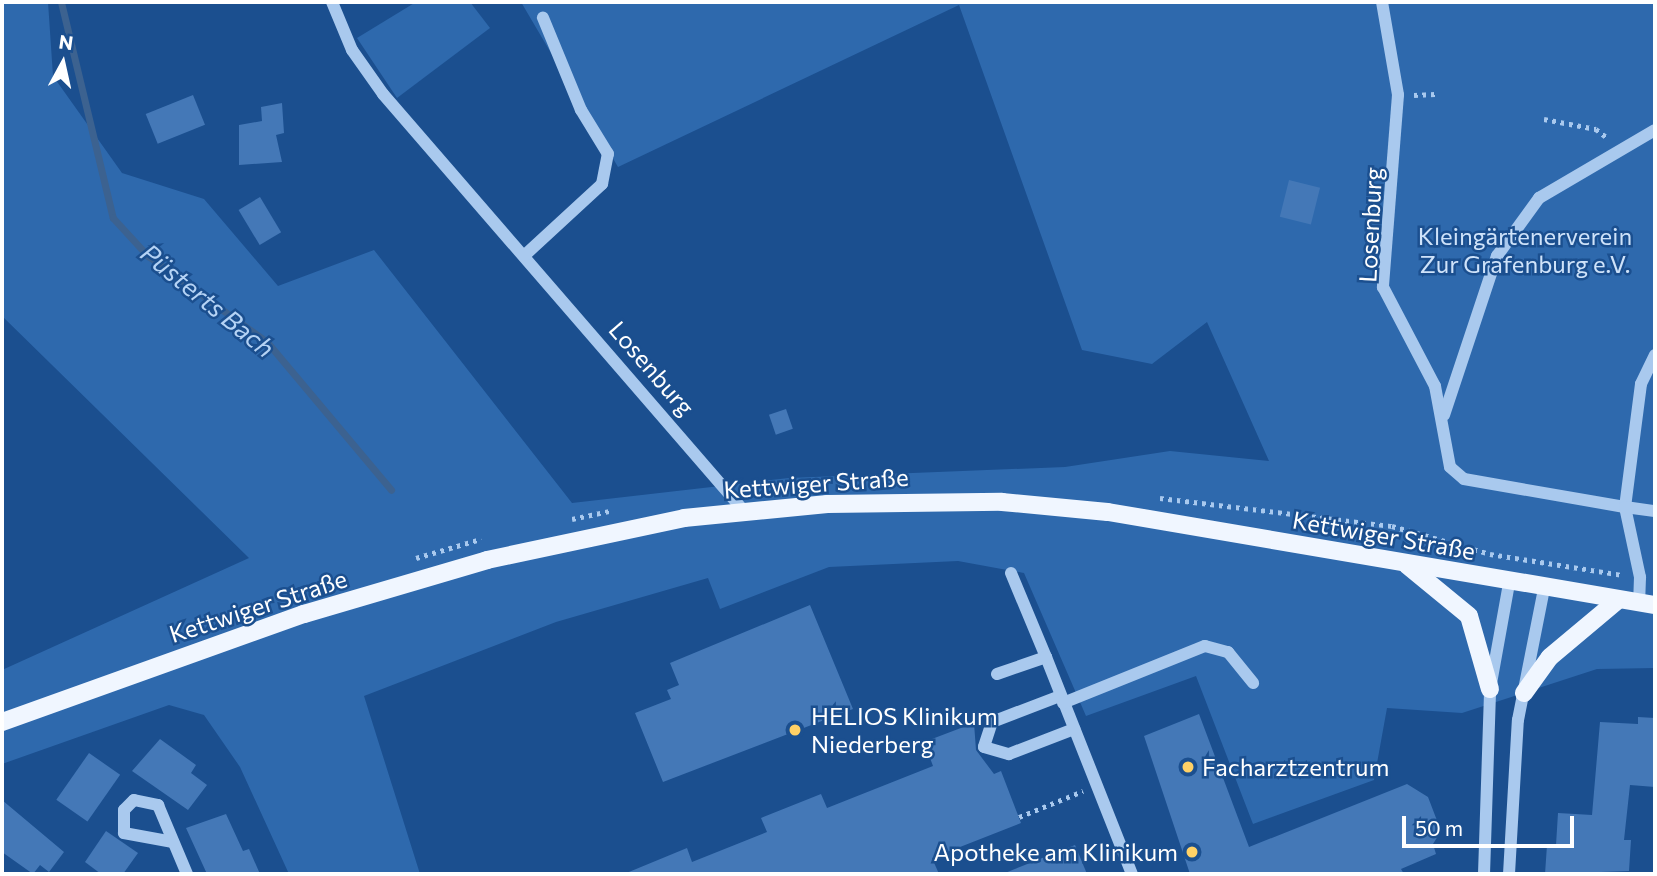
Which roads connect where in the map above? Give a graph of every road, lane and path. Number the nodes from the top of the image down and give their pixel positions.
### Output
1 (332, 2) edge
2 (1382, 2) edge
3 (543, 18) dead end
4 (1434, 94) dead end
5 (1405, 95) dead end
6 (1544, 119) dead end
7 (1655, 130) edge
8 (1620, 147) junction
9 (526, 255) junction
10 (1655, 355) edge
11 (1443, 417) junction
12 (1153, 498) dead end
13 (1625, 507) junction
14 (618, 509) dead end
15 (744, 511) junction
16 (1655, 511) edge
17 (566, 520) dead end
18 (485, 538) dead end
19 (411, 559) dead end
20 (1404, 563) junction
21 (1011, 573) dead end
22 (1640, 577) junction
23 (1509, 583) junction
24 (1544, 589) junction
25 (1618, 600) junction
26 (1647, 604) edge
27 (1046, 657) junction
28 (997, 674) dead end
29 (1253, 683) dead end
30 (1490, 689) junction
31 (1524, 693) junction
32 (1062, 699) junction
33 (2, 722) edge
34 (1074, 729) junction
35 (1097, 786) junction
36 (1019, 817) dead end
37 (173, 842) junction
38 (187, 874) edge
39 (1132, 874) edge
40 (1484, 874) edge
41 (1509, 874) edge

1 - 9 street, Losenburg
2 - 11 street, Losenburg
3 - 9 street
4 - 5 path
6 - 8 path
7 - 8 street
8 - 11 street
9 - 15 street, Losenburg
10 - 13 street
11 - 13 street, Losenburg
12 - 22 path
13 - 16 street, Losenburg
13 - 22 street
14 - 17 path
15 - 20 main road, Kettwiger Straße
15 - 33 main road, Kettwiger Straße
18 - 19 path
20 - 23 main road, Kettwiger Straße
20 - 30 main road
21 - 27 street
22 - 26 street
23 - 24 main road, Kettwiger Straße
23 - 30 street
24 - 25 main road, Kettwiger Straße
24 - 31 street
25 - 26 main road, Kettwiger Straße
25 - 31 main road
27 - 28 street
27 - 32 street
29 - 32 street
30 - 40 street
31 - 41 street
32 - 34 street
32 - 34 street
34 - 35 street
35 - 36 path
35 - 39 street
37 - 37 street
37 - 38 street

